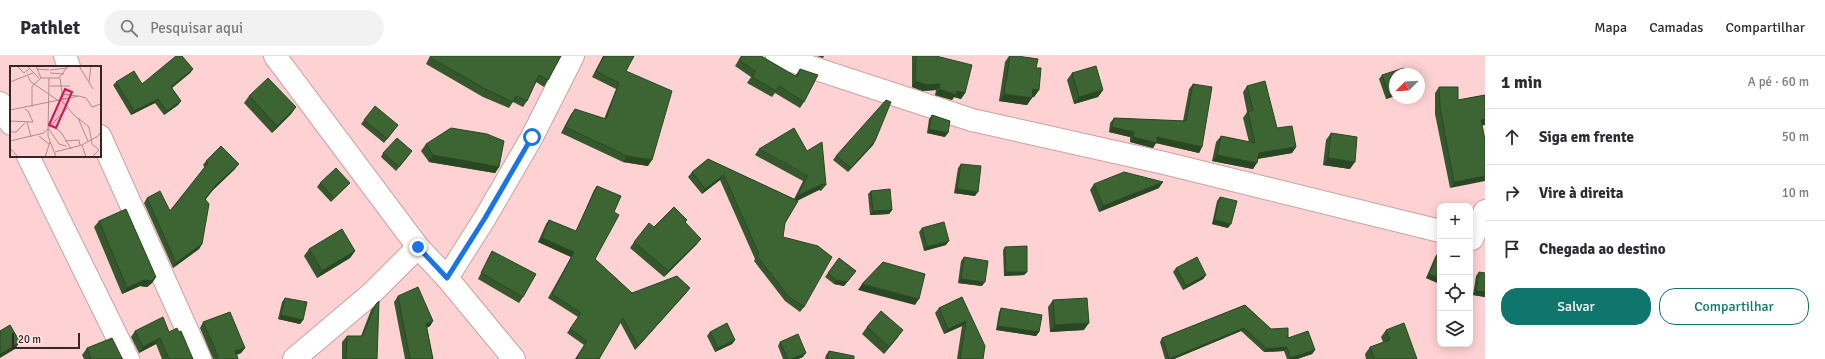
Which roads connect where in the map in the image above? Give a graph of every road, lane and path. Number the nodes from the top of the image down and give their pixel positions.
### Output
1 (65, 56) edge
2 (275, 56) edge
3 (573, 56) edge
4 (777, 56) edge
5 (70, 66) edge
6 (0, 103) edge
7 (10, 122) edge
8 (101, 138) edge
9 (28, 157) edge
10 (1485, 211) edge
11 (1437, 230) edge
12 (1476, 241) edge
13 (418, 247) junction
14 (447, 278) junction
15 (128, 359) edge
16 (200, 359) edge
17 (294, 359) edge
18 (514, 359) edge

1 - 5 street
2 - 13 street
3 - 14 street
4 - 11 street
6 - 7 street
8 - 16 street
9 - 15 street
10 - 12 street
13 - 14 street
13 - 17 street
14 - 18 street

